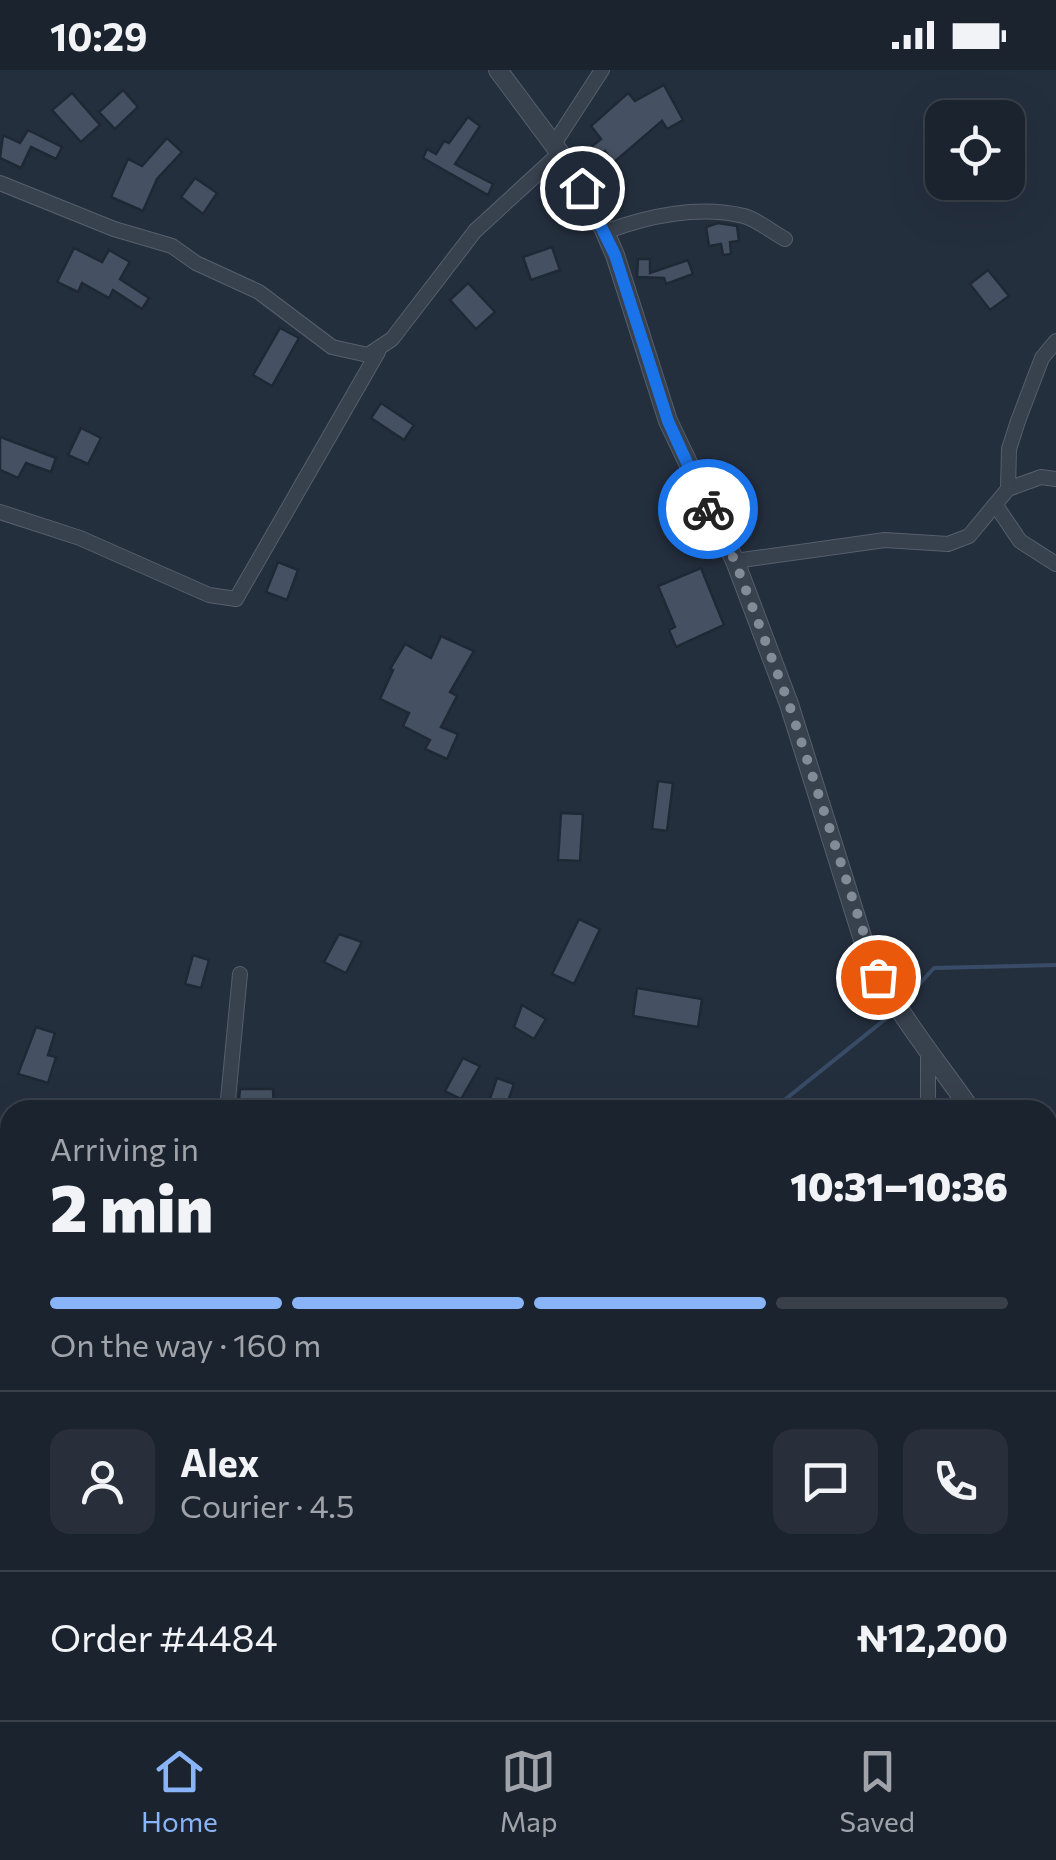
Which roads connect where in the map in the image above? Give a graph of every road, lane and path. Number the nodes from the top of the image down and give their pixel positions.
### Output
1 (498, 70) edge
2 (602, 70) edge
3 (557, 148) junction
4 (0, 183) edge
5 (605, 232) junction
6 (785, 240) dead end
7 (1056, 341) edge
8 (378, 352) junction
9 (1056, 479) edge
10 (1008, 488) junction
11 (997, 507) junction
12 (0, 512) edge
13 (735, 561) junction
14 (1056, 564) edge
15 (240, 974) dead end
16 (928, 1054) junction
17 (228, 1100) edge
18 (928, 1100) edge
19 (963, 1100) edge

1 - 3 street
2 - 3 street
3 - 5 street
3 - 8 street
4 - 8 street
5 - 6 street
5 - 13 street
7 - 10 street
8 - 12 street
9 - 10 street
10 - 11 street
11 - 13 street
11 - 14 street
13 - 16 street
15 - 17 street
16 - 18 street
16 - 19 street

